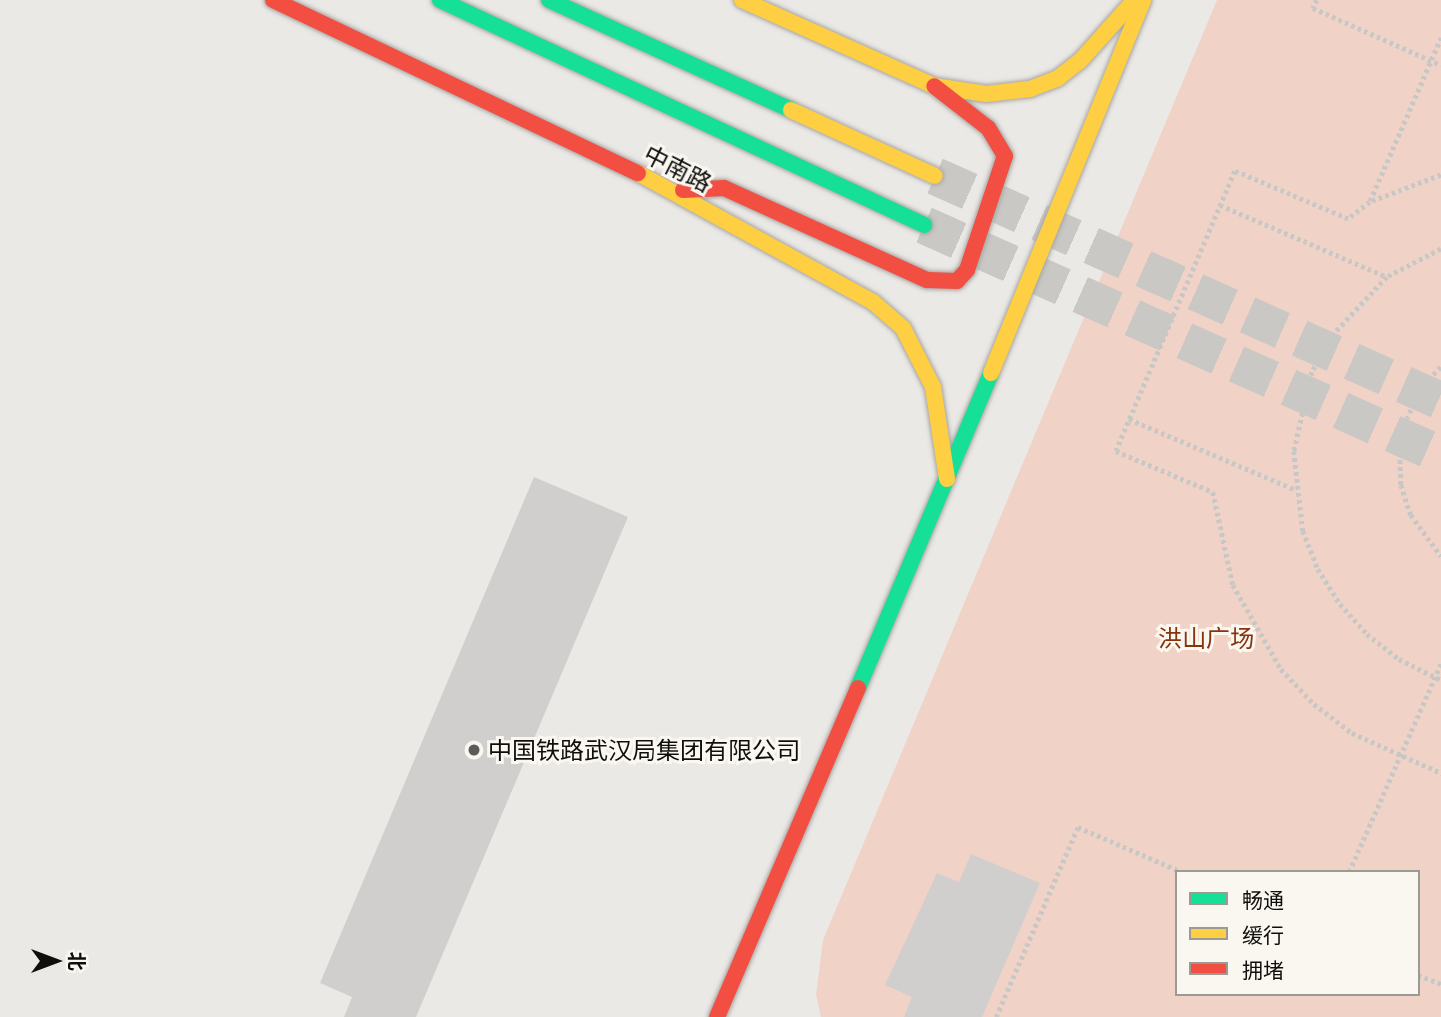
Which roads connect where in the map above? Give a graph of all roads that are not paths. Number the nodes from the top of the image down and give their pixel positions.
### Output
1 (273, 0) edge
2 (440, 0) edge
3 (549, 0) edge
4 (742, 0) edge
5 (1135, 0) edge
6 (1143, 0) edge
7 (934, 86) junction
8 (935, 176) tunnel mouth
9 (674, 190) junction
10 (924, 225) tunnel mouth
11 (947, 481) junction
12 (736, 973) junction
13 (739, 1006) dead end
14 (717, 1017) edge

1 - 9 main road, 中南路
2 - 10 main road, 中南路
3 - 8 main road
4 - 7 main road
5 - 7 main road
6 - 11 main road
7 - 9 main road
9 - 11 main road, 中南路
11 - 12 main road
12 - 13 main road
12 - 14 main road

